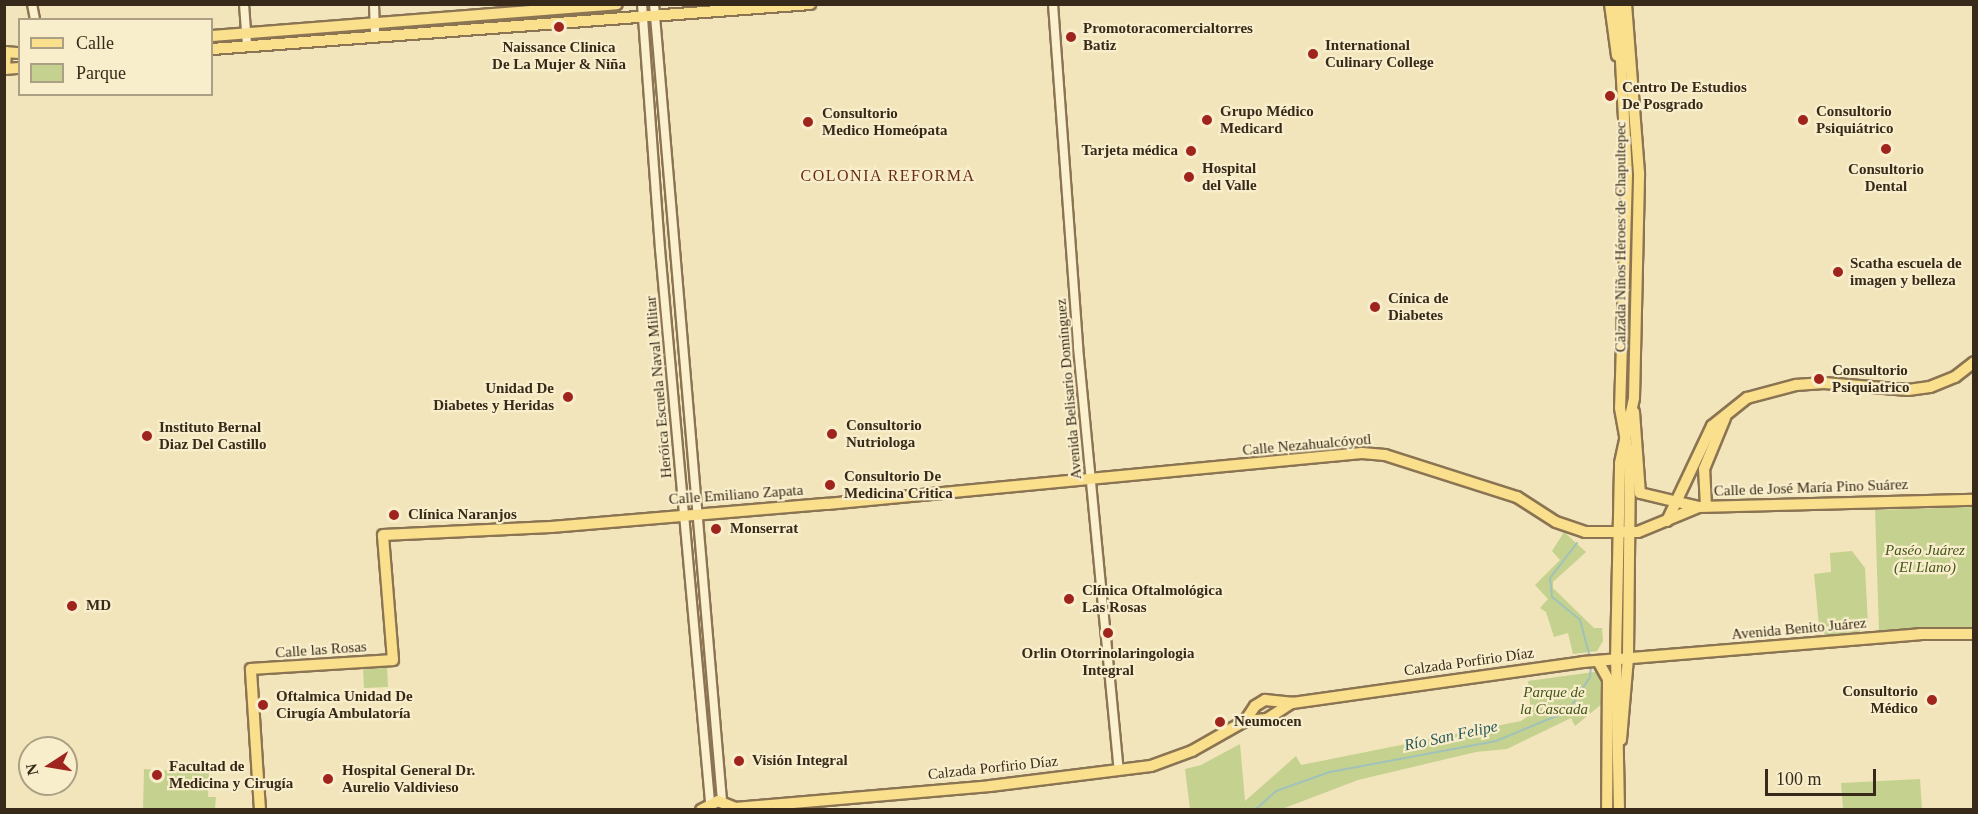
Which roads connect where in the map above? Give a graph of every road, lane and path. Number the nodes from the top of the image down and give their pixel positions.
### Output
1 (244, 4) edge
2 (374, 4) edge
3 (617, 4) edge
4 (642, 4) edge
5 (810, 4) edge
6 (1053, 4) edge
7 (1610, 4) edge
8 (1618, 4) edge
9 (1626, 4) edge
10 (655, 10) edge
11 (643, 16) junction
12 (375, 23) junction
13 (246, 33) junction
14 (375, 35) junction
15 (213, 36) edge
16 (247, 45) junction
17 (213, 49) edge
18 (5, 52) edge
19 (5, 69) edge
20 (1623, 70) junction
21 (1635, 94) junction
22 (1974, 362) edge
23 (1634, 406) junction
24 (1728, 413) junction
25 (1626, 433) junction
26 (1091, 481) junction
27 (1974, 500) edge
28 (1676, 502) junction
29 (1703, 506) junction
30 (690, 513) junction
31 (1667, 521) junction
32 (1624, 533) junction
33 (1974, 634) edge
34 (1628, 658) junction
35 (1616, 659) junction
36 (393, 660) joint
37 (1598, 661) junction
38 (1292, 703) junction
39 (1245, 721) junction
40 (1617, 763) junction
41 (1119, 770) junction
42 (1608, 779) junction
43 (716, 802) junction
44 (734, 809) edge
45 (260, 810) edge
46 (701, 810) edge
47 (1607, 810) edge
48 (1619, 810) edge

1 - 13 street
2 - 12 street
3 - 12 main road
4 - 11 street, Heróica Escuela Naval Militar
5 - 10 main road
6 - 26 street, Avenida Belisario Domínguez
7 - 20 main road
8 - 20 main road, Calzada Niños Héroes de Chapultepec
9 - 21 main road, Calzada Niños Héroes de Chapultepec
10 - 11 main road
10 - 30 street, Heróica Escuela Naval Militar
11 - 14 main road
11 - 30 street, Heróica Escuela Naval Militar
12 - 13 main road
12 - 14 street
13 - 15 main road
13 - 16 street
14 - 16 main road
16 - 17 main road
18 - 19 main road
20 - 21 main road
20 - 25 main road, Calzada Niños Héroes de Chapultepec
21 - 23 main road, Calzada Niños Héroes de Chapultepec
22 - 24 main road
23 - 25 main road, Calzada Niños Héroes de Chapultepec
23 - 28 main road
24 - 28 main road
24 - 29 main road
25 - 32 main road, Calzada Niños Héroes de Chapultepec
26 - 30 main road, Calle Emiliano Zapata
26 - 32 main road, Calle Nezahualcóyotl
26 - 41 street, Avenida Belisario Domínguez
27 - 29 main road, Calle de José María Pino Suárez
28 - 29 main road
28 - 31 main road
29 - 31 main road, Calle de José María Pino Suárez
30 - 36 main road, Calle Emiliano Zapata
30 - 43 street, Heróica Escuela Naval Militar
31 - 32 main road, Calle de José María Pino Suárez
32 - 34 main road, Calzada Niños Héroes de Chapultepec
32 - 35 main road, Calzada Niños Héroes de Chapultepec
33 - 34 main road, Avenida Benito Juárez
34 - 35 main road, Avenida Benito Juárez
34 - 40 main road, Calzada Niños Héroes de Chapultepec
35 - 37 main road, Calzada Porfirio Díaz
35 - 40 main road, Calzada Niños Héroes de Chapultepec
36 - 45 main road, Calle las Rosas
37 - 38 main road, Calzada Porfirio Díaz
37 - 42 main road
38 - 39 main road, Calzada Porfirio Díaz
38 - 39 main road, Calzada Porfirio Díaz
39 - 41 main road, Calzada Porfirio Díaz
40 - 42 main road, Calzada Niños Héroes de Chapultepec
40 - 48 main road, Calzada Niños Héroes de Chapultepec
41 - 44 main road, Calzada Porfirio Díaz
42 - 47 main road, Calzada Niños Héroes de Chapultepec
43 - 44 main road
43 - 46 main road

